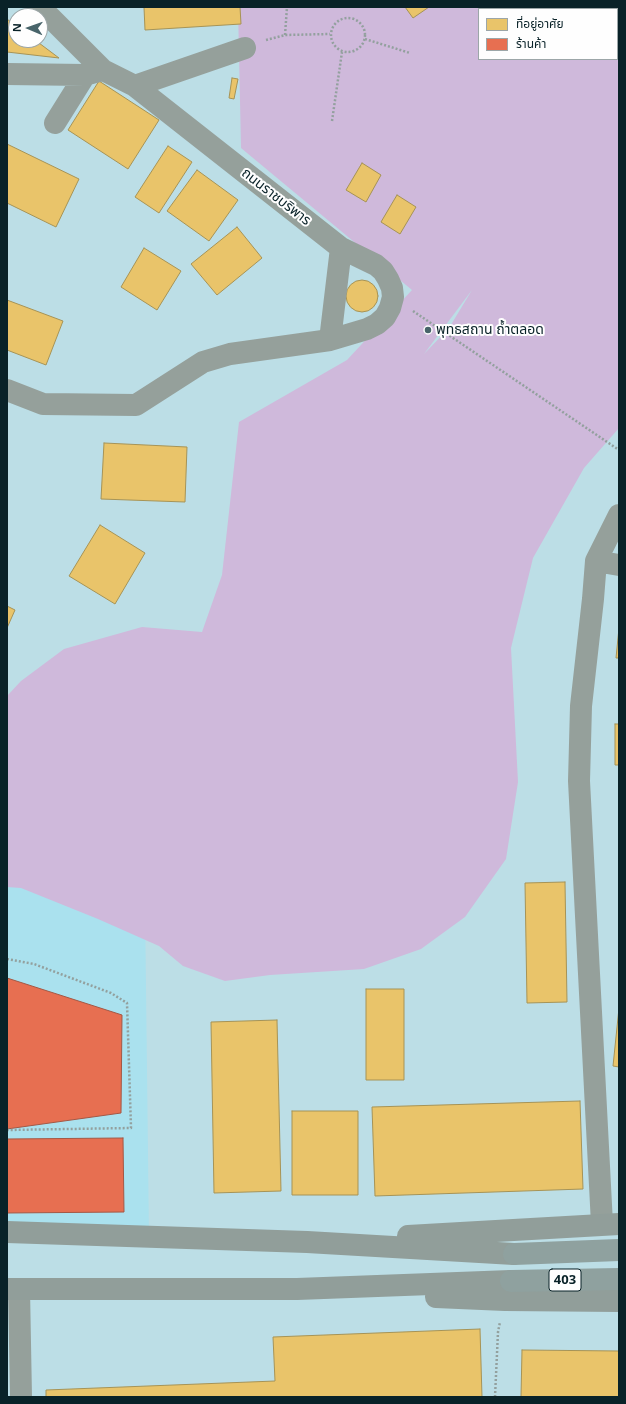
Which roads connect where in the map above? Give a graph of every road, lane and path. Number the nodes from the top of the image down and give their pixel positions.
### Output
1 (40, 7) edge
2 (287, 7) edge
3 (330, 34) junction
4 (285, 35) junction
5 (365, 39) junction
6 (245, 48) joint
7 (342, 52) junction
8 (410, 53) dead end
9 (94, 72) junction
10 (7, 74) edge
11 (136, 86) junction
12 (332, 121) dead end
13 (55, 123) dead end
14 (341, 248) junction
15 (392, 297) junction
16 (330, 340) junction
17 (7, 390) edge
18 (619, 450) edge
19 (619, 515) edge
20 (596, 561) junction
21 (619, 565) edge
22 (7, 960) edge
23 (7, 1130) edge
24 (611, 1224) edge
25 (7, 1232) edge
26 (307, 1242) junction
27 (619, 1250) edge
28 (514, 1254) joint
29 (619, 1279) edge
30 (13, 1289) edge
31 (508, 1291) junction
32 (619, 1301) edge
33 (21, 1397) edge
34 (495, 1397) edge

1 - 9 street, ถนนราชบริพาร
2 - 4 path
3 - 4 path
3 - 5 path
3 - 7 path
4 - 6 path
5 - 7 path
5 - 8 path
6 - 11 street
7 - 12 path
9 - 10 street
9 - 11 street, ถนนราชบริพาร
9 - 13 street
11 - 14 street, ถนนราชบริพาร
14 - 15 street, ถนนราชบริพาร
14 - 16 street
15 - 16 street
15 - 18 path
16 - 17 street
19 - 20 street
20 - 21 street
20 - 24 street
22 - 23 path
24 - 26 main road
25 - 26 main road, 403
26 - 28 main road, 403
27 - 28 highway, 403
29 - 31 highway, 403
30 - 31 main road, 403
30 - 33 street
31 - 32 main road
31 - 34 path

